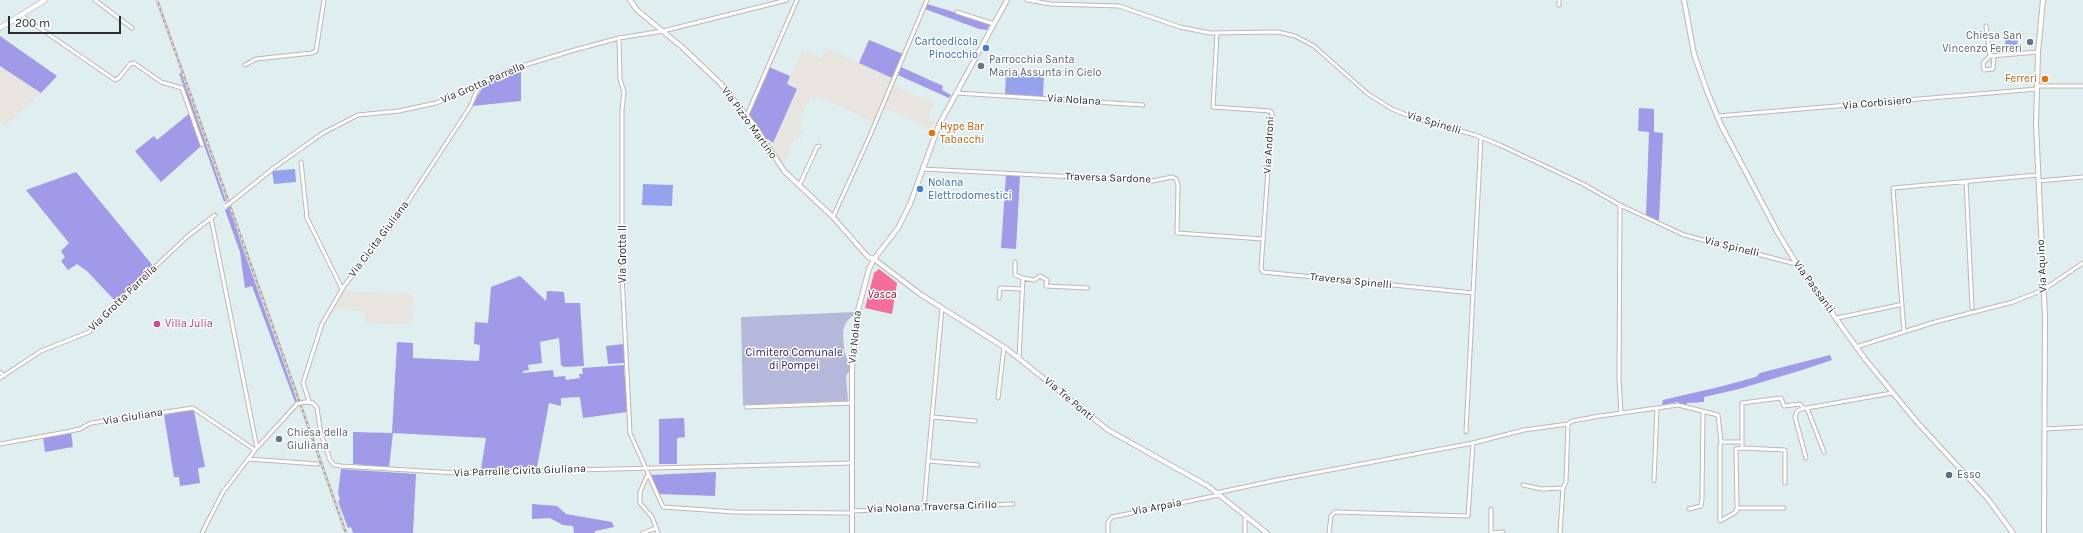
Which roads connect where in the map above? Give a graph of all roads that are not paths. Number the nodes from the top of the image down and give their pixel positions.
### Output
1 (45, 0) edge
2 (95, 0) edge
3 (324, 0) edge
4 (630, 0) edge
5 (786, 0) edge
6 (797, 0) edge
7 (927, 0) edge
8 (1007, 0) edge
9 (1027, 0) edge
10 (1559, 0) edge
11 (1684, 0) edge
12 (2043, 0) edge
13 (1558, 6) dead end
14 (957, 12) dead end
15 (22, 16) junction
16 (994, 24) junction
17 (1986, 26) dead end
18 (0, 28) edge
19 (132, 28) dead end
20 (663, 31) junction
21 (1217, 33) junction
22 (619, 38) junction
23 (2038, 52) junction
24 (1992, 57) junction
25 (245, 65) dead end
26 (479, 86) junction
27 (2083, 86) edge
28 (2037, 87) junction
29 (957, 93) junction
30 (1143, 105) dead end
31 (747, 115) junction
32 (1718, 116) junction
33 (1481, 137) junction
34 (202, 145) dead end
35 (819, 146) dead end
36 (301, 162) dead end
37 (922, 169) junction
38 (2038, 175) junction
39 (2083, 178) edge
40 (1966, 181) junction
41 (2038, 181) junction
42 (799, 186) junction
43 (1620, 205) junction
44 (226, 206) dead end
45 (215, 215) dead end
46 (833, 217) junction
47 (211, 218) junction
48 (1263, 239) junction
49 (874, 259) junction
50 (1015, 262) dead end
51 (1796, 263) junction
52 (2083, 263) edge
53 (1022, 278) junction
54 (1088, 288) dead end
55 (342, 289) junction
56 (1022, 289) junction
57 (2043, 290) junction
58 (1473, 293) junction
59 (999, 298) dead end
60 (1899, 305) dead end
61 (942, 308) junction
62 (1972, 308) dead end
63 (1836, 318) junction
64 (1904, 332) junction
65 (1004, 347) junction
66 (1856, 347) junction
67 (1019, 358) junction
68 (0, 372) edge
69 (4, 376) junction
70 (0, 378) edge
71 (1892, 393) junction
72 (998, 398) dead end
73 (309, 401) junction
74 (852, 403) junction
75 (746, 407) dead end
76 (1657, 408) junction
77 (1805, 408) junction
78 (1703, 412) junction
79 (1621, 413) junction
80 (933, 417) junction
81 (975, 421) dead end
82 (1568, 424) junction
83 (2083, 427) edge
84 (2045, 429) junction
85 (1466, 432) dead end
86 (1721, 442) junction
87 (1742, 442) junction
88 (1473, 443) junction
89 (0, 444) edge
90 (1742, 448) junction
91 (256, 449) junction
92 (1824, 452) dead end
93 (1806, 458) dead end
94 (248, 460) junction
95 (928, 461) junction
96 (852, 463) junction
97 (318, 464) dead end
98 (978, 465) dead end
99 (645, 467) junction
100 (648, 474) junction
101 (1654, 481) dead end
102 (1786, 483) dead end
103 (1523, 485) dead end
104 (1563, 488) junction
105 (1218, 494) junction
106 (1013, 504) dead end
107 (924, 508) junction
108 (1737, 508) junction
109 (1784, 508) dead end
110 (1491, 509) dead end
111 (1689, 509) dead end
112 (852, 512) junction
113 (1245, 515) junction
114 (656, 528) junction
115 (1491, 532) edge
116 (1503, 532) edge
117 (202, 533) edge
118 (643, 533) edge
119 (658, 533) edge
120 (852, 533) edge
121 (1108, 533) edge
122 (1244, 533) edge
123 (1267, 533) edge
124 (1329, 533) edge
125 (1560, 533) edge
126 (2014, 533) edge
127 (2044, 533) edge

1 - 15 main road
2 - 19 street
3 - 25 street
4 - 20 street, Via Pizzo Martino
5 - 20 street, Via Grotta Parrella
6 - 31 street
7 - 46 street
8 - 16 street, Via Nolana
9 - 21 street, Via Spinelli
10 - 13 street
11 - 32 street, Via Passanti
12 - 23 street, Via Aquino
14 - 16 street
15 - 18 main road
15 - 34 street
16 - 29 street, Via Nolana
17 - 24 street
20 - 22 street, Via Grotta Parrella
20 - 31 street, Via Pizzo Martino
21 - 33 street, Via Spinelli
21 - 48 street, Via Androni
22 - 26 street, Via Grotta Parrella
22 - 99 street, Via Grotta II
23 - 24 street
23 - 28 street, Via Aquino
24 - 24 street
26 - 44 street, Via Grotta Parrella, bridge
26 - 55 street, Via Cicita Giuliana
27 - 28 street, Via Corbisiero
28 - 32 street, Via Corbisiero
28 - 38 street, Via Aquino
29 - 30 street, Via Nolana
29 - 37 street, Via Nolana
31 - 42 street, Via Pizzo Martino
32 - 51 street, Via Passanti
33 - 43 street, Via Spinelli
33 - 58 street
35 - 42 street
36 - 55 street
37 - 48 street, Traversa Sardone
37 - 49 street, Via Nolana
38 - 40 street
38 - 41 street, Via Aquino
39 - 41 street
40 - 62 street
40 - 64 street
41 - 57 street, Via Aquino
42 - 46 street, Via Pizzo Martino
43 - 51 street, Via Spinelli
43 - 79 street
45 - 47 street, Via Grotta Parrella
46 - 49 street, Via Pizzo Martino
47 - 69 street, Via Grotta Parrella
47 - 91 street
48 - 58 street, Traversa Spinelli
49 - 61 street, Via Tre Ponti
49 - 74 street, Via Nolana
50 - 53 street
51 - 63 street, Via Passanti
52 - 57 street
53 - 54 street
53 - 56 street
55 - 73 street, Via Cicita Giuliana
56 - 59 street
56 - 67 street
57 - 64 street
57 - 84 street, Via Aquino
58 - 85 street
60 - 63 street
61 - 65 street, Via Tre Ponti
61 - 80 street
63 - 66 street, Via Passanti
64 - 66 street
65 - 67 street, Via Tre Ponti
65 - 72 street
66 - 71 street, Via Passanti
67 - 105 street, Via Tre Ponti
68 - 69 street
69 - 70 street, Via Grotta Parrella
71 - 77 street
71 - 126 street, Via Passanti
73 - 91 street, bridge
73 - 99 street, Via Parrelle Civita Giuliana
74 - 75 street
74 - 96 street, Via Nolana
76 - 78 street
76 - 79 street
76 - 101 street
77 - 87 street
77 - 92 street
77 - 93 street
78 - 86 street
78 - 111 street
79 - 82 street
80 - 81 street
80 - 95 street
82 - 88 street
82 - 104 street
83 - 84 street
84 - 127 street, Via Aquino
86 - 87 street
86 - 108 street
87 - 90 street
88 - 105 street
88 - 124 street
89 - 91 street, Via Giuliana
90 - 102 street
90 - 108 street
91 - 94 street
94 - 97 street
94 - 117 street
95 - 98 street
95 - 107 street
96 - 99 street, Via Parrelle Civita Giuliana
96 - 112 street, Via Nolana
99 - 100 street, Via Grotta II
100 - 112 street, Via Nolana Traversa Cirillo
100 - 114 street
103 - 104 street
104 - 125 street
105 - 113 street, Via Tre Ponti
105 - 121 street, Via Arpaia
106 - 107 street, Via Nolana Traversa Cirillo
107 - 112 street, Via Nolana Traversa Cirillo
108 - 109 street
110 - 115 street
112 - 120 street, Via Nolana
113 - 122 street
113 - 123 street, Via Tre Ponti
114 - 118 street
114 - 119 street
115 - 116 street

